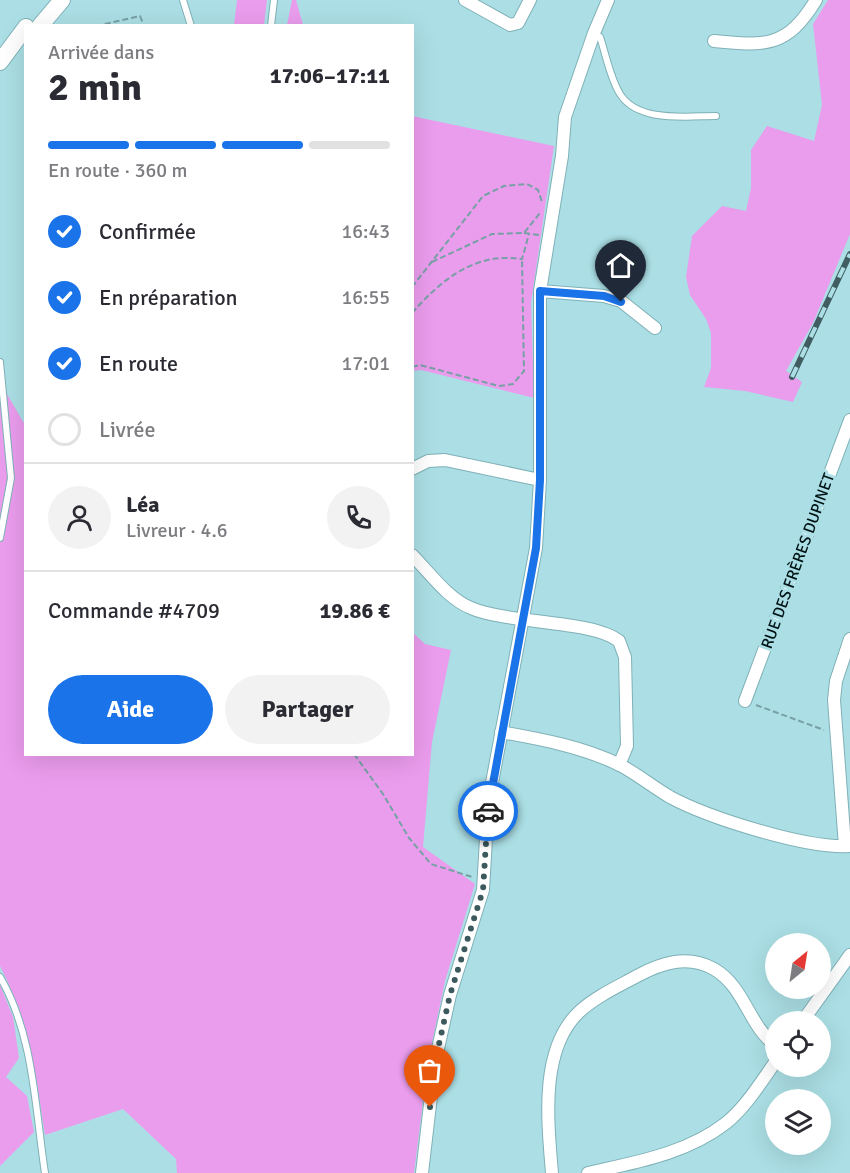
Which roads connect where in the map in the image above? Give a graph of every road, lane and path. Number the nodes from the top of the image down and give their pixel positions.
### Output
1 (48, 0) edge
2 (62, 0) edge
3 (183, 0) edge
4 (274, 0) edge
5 (465, 0) edge
6 (530, 0) edge
7 (608, 0) edge
8 (816, 0) edge
9 (28, 24) edge
10 (42, 24) edge
11 (111, 24) edge
12 (143, 24) edge
13 (190, 24) edge
14 (271, 24) edge
15 (24, 29) edge
16 (594, 33) junction
17 (714, 41) dead end
18 (24, 44) edge
19 (2, 59) edge
20 (716, 116) dead end
21 (524, 233) junction
22 (529, 234) junction
23 (548, 237) junction
24 (522, 259) junction
25 (432, 262) junction
26 (414, 284) edge
27 (540, 291) junction
28 (414, 311) edge
29 (655, 328) dead end
30 (0, 362) edge
31 (414, 366) edge
32 (850, 420) edge
33 (414, 468) edge
34 (540, 480) junction
35 (0, 538) edge
36 (414, 557) edge
37 (522, 620) junction
38 (850, 639) edge
39 (745, 701) joint
40 (501, 732) junction
41 (836, 734) junction
42 (355, 756) edge
43 (619, 765) junction
44 (848, 846) edge
45 (483, 881) junction
46 (850, 955) edge
47 (0, 977) edge
48 (810, 1011) edge
49 (765, 1036) edge
50 (765, 1076) edge
51 (45, 1173) edge
52 (422, 1173) edge
53 (552, 1173) edge
54 (588, 1173) edge

1 - 9 main road
2 - 10 main road
3 - 13 lane
4 - 14 lane
5 - 6 street
7 - 16 street
8 - 17 street
11 - 12 path
15 - 19 main road
16 - 20 lane
16 - 23 street
18 - 19 main road
21 - 22 path
21 - 25 path
21 - 25 path
22 - 23 path
22 - 24 path
23 - 27 street
24 - 28 path
24 - 31 path
25 - 26 path
27 - 29 street
27 - 34 street
30 - 35 lane
32 - 39 street, RUE DES FRÈRES DUPINET
33 - 34 street
34 - 37 street
36 - 37 street
37 - 40 street
37 - 43 street
38 - 41 street
39 - 41 path
40 - 43 street
40 - 45 street
41 - 44 street
42 - 45 path
43 - 44 street
45 - 52 street
46 - 48 street
47 - 51 lane
49 - 53 street
50 - 54 street

